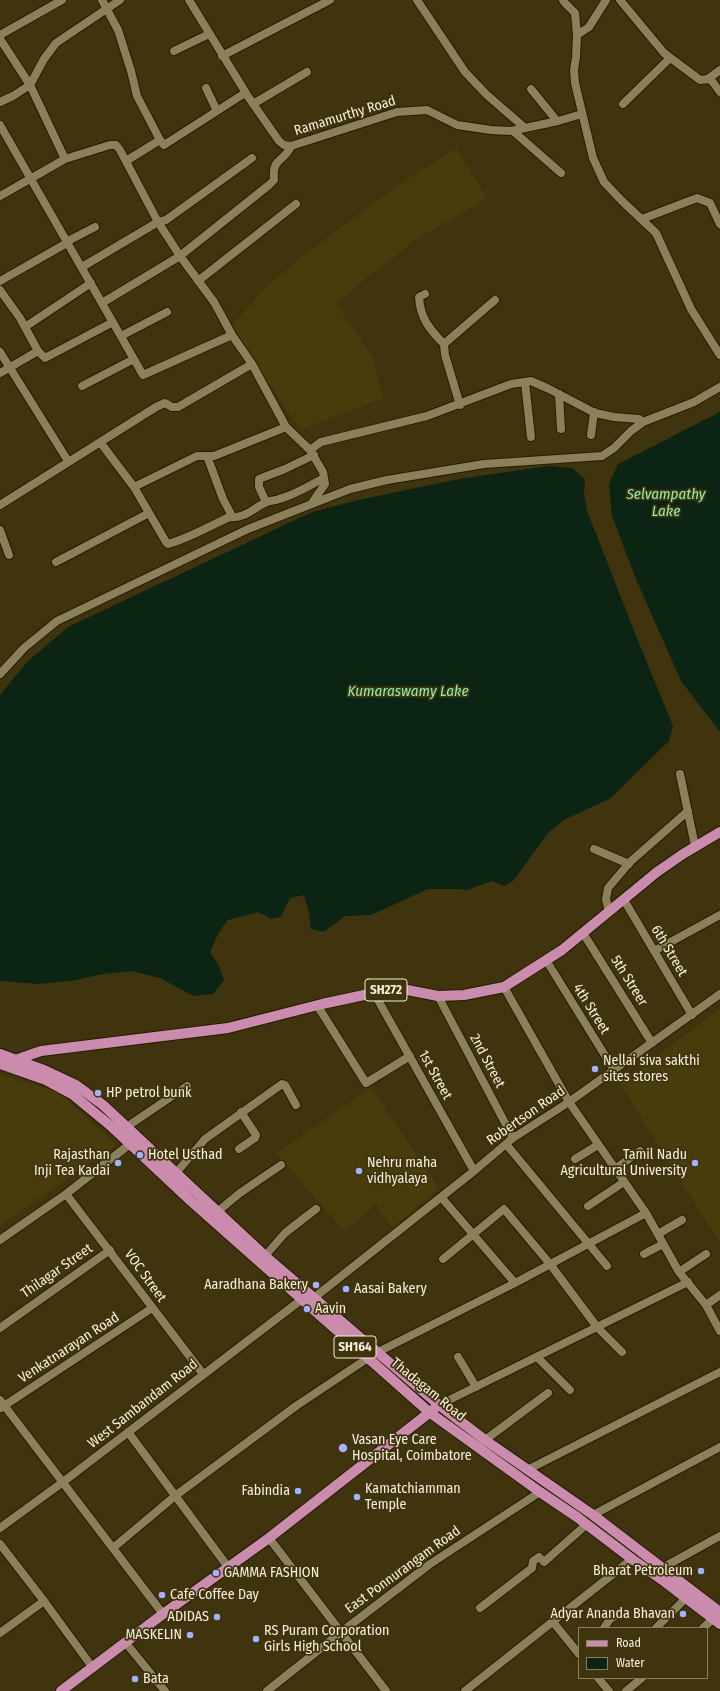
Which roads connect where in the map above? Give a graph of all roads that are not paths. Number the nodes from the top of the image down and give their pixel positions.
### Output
1 (62, 0) edge
2 (102, 0) edge
3 (120, 0) edge
4 (189, 0) edge
5 (330, 0) edge
6 (417, 0) edge
7 (563, 0) edge
8 (606, 0) edge
9 (620, 0) edge
10 (108, 9) junction
11 (209, 34) junction
12 (0, 35) edge
13 (577, 35) junction
14 (0, 39) edge
15 (174, 51) dead end
16 (222, 56) junction
17 (670, 58) junction
18 (720, 70) edge
19 (307, 72) dead end
20 (708, 79) junction
21 (30, 85) junction
22 (206, 88) dead end
23 (531, 90) dead end
24 (245, 92) junction
25 (720, 92) edge
26 (0, 102) edge
27 (253, 104) junction
28 (623, 104) dead end
29 (217, 111) junction
30 (582, 114) junction
31 (557, 121) junction
32 (0, 125) edge
33 (525, 128) junction
34 (513, 130) junction
35 (160, 140) junction
36 (291, 146) junction
37 (252, 158) dead end
38 (65, 160) junction
39 (126, 161) junction
40 (561, 173) dead end
41 (30, 179) junction
42 (0, 196) edge
43 (296, 204) dead end
44 (642, 219) junction
45 (158, 222) junction
46 (720, 224) edge
47 (95, 227) dead end
48 (66, 243) junction
49 (180, 256) junction
50 (82, 267) junction
51 (0, 280) edge
52 (198, 281) junction
53 (91, 283) junction
54 (0, 290) edge
55 (425, 294) dead end
56 (495, 300) dead end
57 (102, 303) junction
58 (167, 312) dead end
59 (113, 322) junction
60 (25, 327) junction
61 (232, 335) junction
62 (121, 336) junction
63 (444, 344) junction
64 (38, 351) junction
65 (0, 352) edge
66 (720, 355) edge
67 (134, 359) junction
68 (252, 364) junction
69 (10, 366) junction
70 (0, 373) edge
71 (525, 382) junction
72 (82, 386) dead end
73 (720, 387) edge
74 (559, 394) junction
75 (460, 405) junction
76 (594, 412) junction
77 (643, 422) junction
78 (286, 427) junction
79 (561, 429) dead end
80 (591, 435) dead end
81 (531, 437) dead end
82 (100, 442) junction
83 (312, 452) junction
84 (207, 456) junction
85 (68, 461) junction
86 (324, 478) junction
87 (134, 487) junction
88 (266, 502) junction
89 (312, 503) junction
90 (0, 505) edge
91 (149, 513) junction
92 (231, 517) junction
93 (0, 530) edge
94 (9, 555) dead end
95 (56, 562) dead end
96 (0, 674) edge
97 (680, 774) dead end
98 (688, 810) junction
99 (720, 832) edge
100 (695, 846) junction
101 (594, 849) dead end
102 (629, 864) junction
103 (624, 900) junction
104 (609, 912) junction
105 (720, 915) edge
106 (583, 933) junction
107 (654, 951) junction
108 (546, 960) junction
109 (504, 986) junction
110 (374, 993) junction
111 (720, 994) edge
112 (438, 996) junction
113 (317, 1005) junction
114 (692, 1015) junction
115 (652, 1043) junction
116 (0, 1054) edge
117 (410, 1056) junction
118 (0, 1064) edge
119 (16, 1064) junction
120 (614, 1070) junction
121 (187, 1086) dead end
122 (569, 1102) junction
123 (296, 1105) dead end
124 (242, 1112) junction
125 (128, 1126) junction
126 (513, 1138) junction
127 (130, 1144) junction
128 (506, 1144) junction
129 (598, 1145) junction
130 (239, 1149) dead end
131 (640, 1151) dead end
132 (575, 1159) dead end
133 (281, 1165) dead end
134 (615, 1169) junction
135 (474, 1171) junction
136 (176, 1173) junction
137 (624, 1182) junction
138 (66, 1194) junction
139 (441, 1197) junction
140 (588, 1206) dead end
141 (316, 1209) dead end
142 (217, 1212) junction
143 (646, 1213) junction
144 (682, 1220) dead end
145 (473, 1234) junction
146 (658, 1234) junction
147 (0, 1240) edge
148 (590, 1244) junction
149 (663, 1244) junction
150 (110, 1250) junction
151 (644, 1254) dead end
152 (706, 1254) dead end
153 (265, 1256) junction
154 (443, 1259) dead end
155 (550, 1264) junction
156 (607, 1266) dead end
157 (679, 1272) junction
158 (688, 1282) junction
159 (515, 1283) junction
160 (720, 1295) edge
161 (315, 1297) junction
162 (301, 1300) junction
163 (706, 1305) junction
164 (152, 1308) junction
165 (597, 1327) junction
166 (0, 1328) edge
167 (720, 1331) edge
168 (378, 1352) junction
169 (622, 1352) dead end
170 (458, 1357) dead end
171 (537, 1357) junction
172 (368, 1358) junction
173 (720, 1372) edge
174 (204, 1374) junction
175 (476, 1387) junction
176 (570, 1390) dead end
177 (548, 1393) dead end
178 (1, 1405) edge
179 (439, 1405) junction
180 (429, 1412) junction
181 (128, 1432) junction
182 (485, 1440) junction
183 (720, 1447) edge
184 (527, 1470) junction
185 (63, 1482) junction
186 (540, 1492) junction
187 (175, 1496) junction
188 (593, 1516) junction
189 (587, 1524) junction
190 (0, 1528) edge
191 (720, 1536) edge
192 (269, 1538) junction
193 (0, 1544) edge
194 (113, 1548) junction
195 (632, 1559) junction
196 (228, 1567) junction
197 (662, 1568) junction
198 (686, 1598) junction
199 (44, 1601) junction
200 (480, 1608) dead end
201 (162, 1614) junction
202 (618, 1614) dead end
203 (718, 1617) edge
204 (553, 1622) junction
205 (605, 1627) edge
206 (657, 1627) edge
207 (704, 1627) edge
208 (340, 1632) junction
209 (0, 1633) edge
210 (126, 1642) junction
211 (578, 1653) edge
212 (93, 1668) junction
213 (599, 1679) edge
214 (641, 1679) edge
215 (61, 1691) edge
216 (165, 1691) edge
217 (267, 1691) edge
218 (386, 1691) edge
219 (465, 1691) edge
220 (609, 1691) edge
221 (626, 1691) edge

1 - 12 street
2 - 10 street
3 - 10 street
4 - 11 street, Ramamurthy Road
5 - 16 street
6 - 33 street
7 - 13 street
8 - 13 street
9 - 17 street
10 - 21 street
10 - 35 street
11 - 15 street
11 - 16 street, Ramamurthy Road
13 - 30 street
14 - 21 street
16 - 24 street, Ramamurthy Road
17 - 20 street
17 - 28 street
18 - 20 street
19 - 27 street
20 - 25 street
21 - 26 street
21 - 38 street
22 - 29 street
23 - 31 street
24 - 27 street, Ramamurthy Road
24 - 29 street
27 - 36 street, Ramamurthy Road
29 - 35 street
30 - 31 street, Ramamurthy Road
30 - 44 street
31 - 33 street, Ramamurthy Road
32 - 41 street
33 - 34 street, Ramamurthy Road
34 - 36 street, Ramamurthy Road
34 - 40 street
35 - 39 street
36 - 49 street
37 - 45 street
38 - 39 street
38 - 41 street
39 - 45 street
41 - 42 street
41 - 48 street
43 - 52 street
44 - 46 street
44 - 66 street
45 - 49 street
45 - 50 street
47 - 48 street
48 - 50 street
48 - 51 street
49 - 52 street
49 - 57 street
50 - 53 street
52 - 61 street
53 - 57 street
53 - 60 street
54 - 60 street
55 - 63 street
56 - 63 street
57 - 59 street
58 - 62 street
59 - 62 street
59 - 64 street
60 - 64 street
61 - 67 street
61 - 68 street
62 - 67 street
63 - 75 street
64 - 69 street
65 - 69 street
67 - 72 street
68 - 78 street
68 - 82 street
69 - 70 street
69 - 85 street
71 - 74 street
71 - 75 street
71 - 81 street
73 - 77 street
74 - 76 street
74 - 79 street
75 - 83 street
76 - 77 street
76 - 80 street
77 - 89 street
78 - 83 street
78 - 84 street
82 - 85 street
82 - 87 street
83 - 86 street
83 - 88 street
84 - 87 street
84 - 92 street
85 - 90 street
86 - 88 street
86 - 89 street
87 - 91 street
88 - 92 street
89 - 96 street
91 - 92 street
91 - 95 street
93 - 94 street
97 - 98 street
98 - 100 street
98 - 102 street
99 - 100 main road, SH272
100 - 103 main road, SH272
101 - 102 street
102 - 104 street
103 - 104 main road, SH272
103 - 107 street, 6th Street
104 - 106 main road, SH272
105 - 107 street
106 - 108 main road, SH272
106 - 115 street, 5th Streer
107 - 114 street, 6th Street
108 - 109 main road, SH272
108 - 120 street, 4th Street
109 - 112 main road, SH272
109 - 122 street
110 - 112 main road, SH272
110 - 113 main road, SH272
110 - 117 street, 1st Street
111 - 114 street, Robertson Road
112 - 126 street, 2nd Street
113 - 117 street
113 - 119 main road, SH272
114 - 115 street, Robertson Road
115 - 120 street, Robertson Road
116 - 119 main road, Thadagam Road / SH164
117 - 135 street, 1st Street
118 - 119 main road, Thadagam Road / SH164
119 - 125 main road, Thadagam Road / SH164
119 - 127 main road, Thadagam Road / SH164
120 - 122 street, Robertson Road
121 - 125 street
122 - 126 street, Robertson Road
122 - 129 street
123 - 124 street
124 - 130 street
124 - 136 street
125 - 136 main road, Thadagam Road / SH164
126 - 128 street, Robertson Road
127 - 138 street
127 - 162 main road, Thadagam Road / SH164
128 - 135 street, Robertson Road
128 - 148 street
129 - 132 street
129 - 134 street
131 - 134 street
133 - 142 street
134 - 137 street
135 - 139 street, Robertson Road
136 - 142 main road, Thadagam Road / SH164
137 - 140 street
137 - 143 street
138 - 147 street
138 - 150 street, VOC Street
139 - 145 street
139 - 161 street, Robertson Road
141 - 153 street
142 - 153 main road, Thadagam Road / SH164
143 - 146 street
143 - 148 street
144 - 146 street
145 - 154 street
145 - 155 street
145 - 159 street
146 - 149 street
148 - 155 street
148 - 156 street
149 - 151 street
149 - 157 street
150 - 164 street, VOC Street
150 - 166 street, Thilagar Street
152 - 157 street
153 - 161 main road, Thadagam Road / SH164
155 - 159 street
155 - 165 street
157 - 158 street
158 - 163 street
158 - 165 street
159 - 168 street
160 - 163 street
161 - 162 street
161 - 168 main road, Thadagam Road / SH164
162 - 172 main road, Thadagam Road / SH164
162 - 174 street, West Sambandam Road
163 - 167 street
164 - 174 street, VOC Street
164 - 178 street, Venkatnarayan Road
165 - 169 street
165 - 171 street
168 - 179 main road, Thadagam Road / SH164
170 - 175 street
171 - 175 street
171 - 176 street
172 - 180 main road, Thadagam Road / SH164
172 - 187 street
173 - 184 street
174 - 181 street, West Sambandam Road
175 - 179 street
177 - 182 street
178 - 185 street
179 - 180 main road
179 - 182 main road, Thadagam Road / SH164
180 - 186 main road, Thadagam Road / SH164
180 - 192 main road
181 - 185 street, West Sambandam Road
181 - 187 street
182 - 184 main road, Thadagam Road / SH164
183 - 188 street
184 - 188 main road, Thadagam Road / SH164
185 - 190 street, West Sambandam Road
185 - 194 street
186 - 189 main road, Thadagam Road / SH164
186 - 208 street, East Ponnurangam Road
187 - 194 street
187 - 196 street
188 - 197 main road, Thadagam Road / SH164
189 - 195 main road, Thadagam Road / SH164
189 - 200 street
191 - 197 street
192 - 196 main road
192 - 208 street
193 - 199 street
194 - 201 street
195 - 198 main road, Thadagam Road / SH164
195 - 204 street
196 - 201 main road
197 - 203 main road, Thadagam Road / SH164
198 - 203 main road, Thadagam Road / SH164
198 - 206 street
199 - 209 street
199 - 212 street
201 - 210 main road
202 - 205 street
203 - 207 street
204 - 211 street
204 - 219 street
208 - 217 street, East Ponnurangam Road
208 - 218 street
210 - 212 main road
210 - 216 street
212 - 215 main road
213 - 220 street
214 - 221 street

